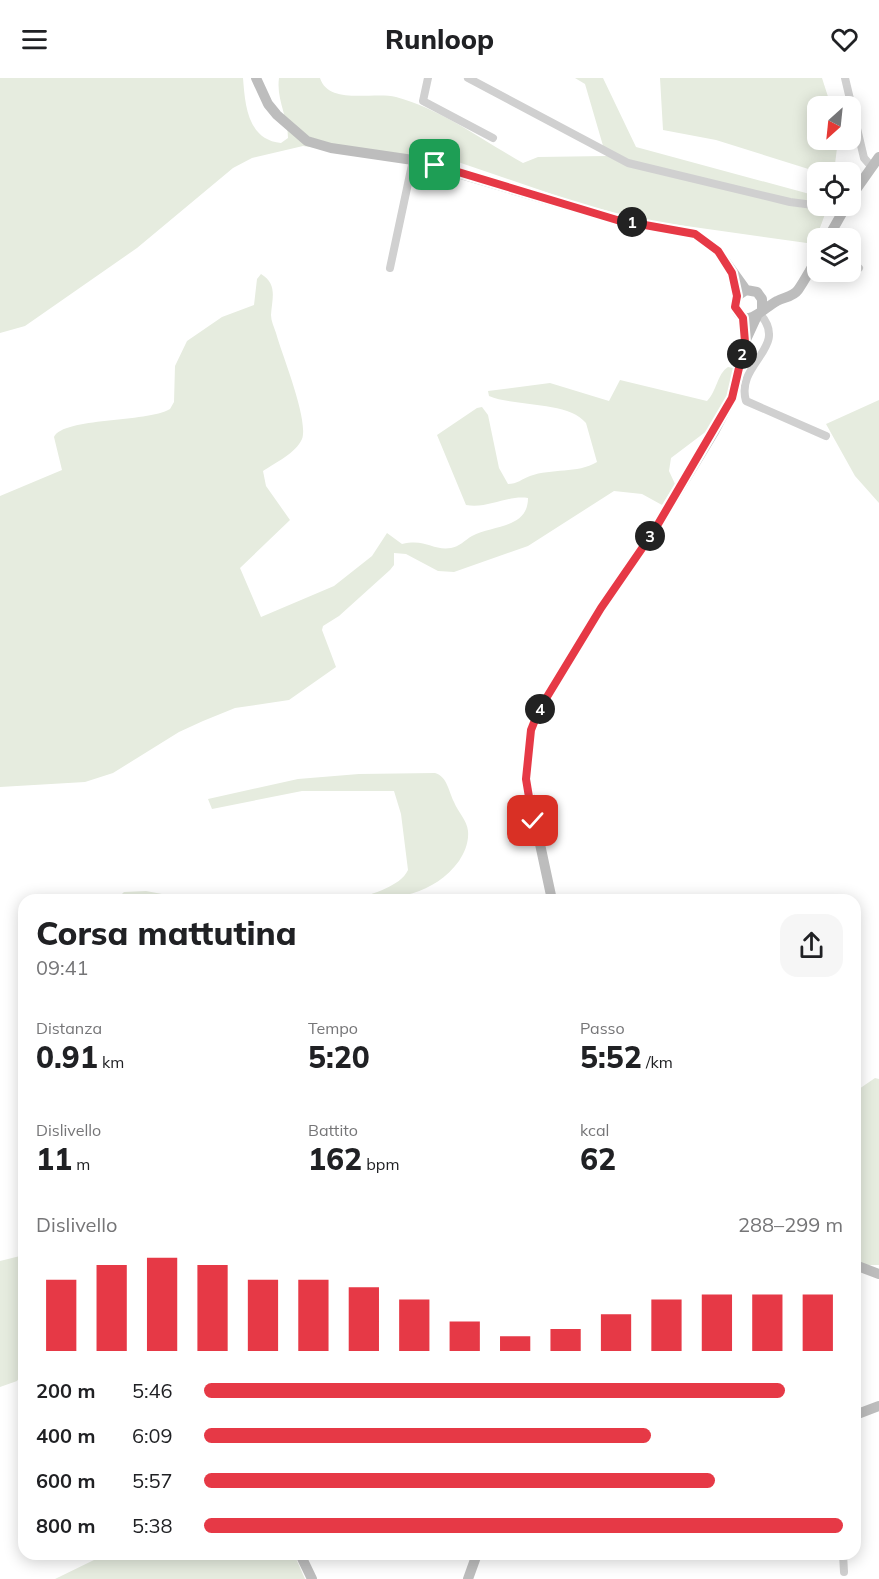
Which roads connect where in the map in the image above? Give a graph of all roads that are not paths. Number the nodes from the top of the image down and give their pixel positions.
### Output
1 (256, 78) edge
2 (428, 78) edge
3 (468, 78) edge
4 (845, 78) edge
5 (493, 138) dead end
6 (879, 157) edge
7 (413, 160) junction
8 (872, 166) junction
9 (861, 182) edge
10 (807, 204) edge
11 (390, 268) dead end
12 (807, 275) edge
13 (742, 293) junction
14 (761, 296) junction
15 (777, 301) junction
16 (760, 314) junction
17 (743, 318) junction
18 (745, 342) junction
19 (826, 436) dead end
20 (550, 894) edge
21 (861, 1267) edge
22 (879, 1274) edge
23 (879, 1406) edge
24 (861, 1411) edge
25 (303, 1560) edge
26 (475, 1560) edge
27 (843, 1560) edge
28 (844, 1572) dead end
29 (312, 1579) edge
30 (468, 1579) edge

1 - 7 street
2 - 5 street
3 - 10 street
4 - 8 street
6 - 8 street
7 - 11 street
7 - 13 street
8 - 9 street
12 - 15 street
13 - 14 street
13 - 17 street
14 - 15 street
14 - 16 street
15 - 16 street
16 - 17 street
16 - 18 street
16 - 19 street
17 - 18 street
18 - 20 street
21 - 22 street
23 - 24 street
25 - 29 street
26 - 30 street
27 - 28 street

